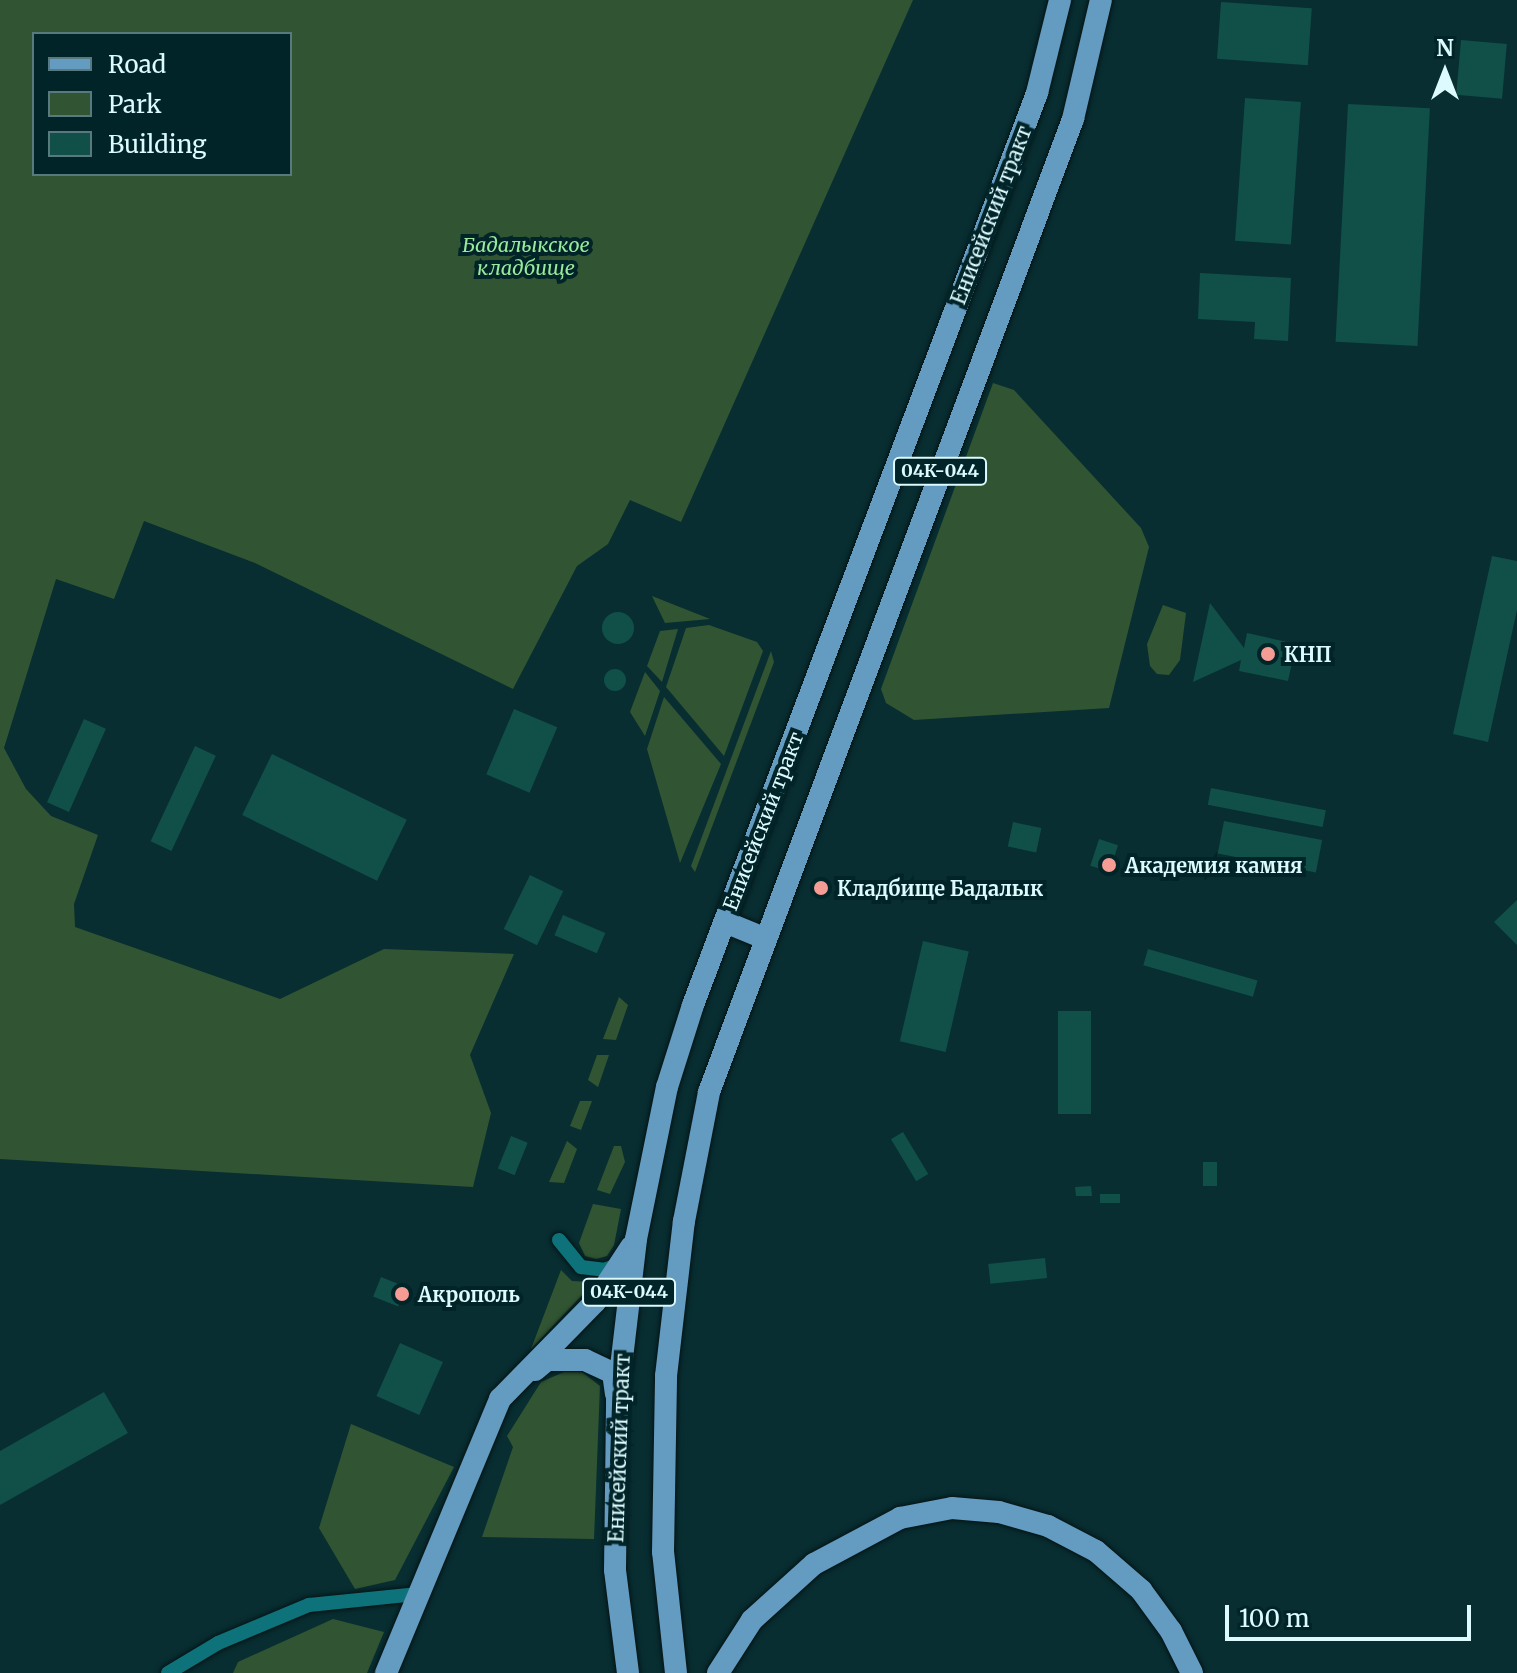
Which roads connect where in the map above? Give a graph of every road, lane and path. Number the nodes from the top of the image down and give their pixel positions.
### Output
1 (1060, 0) edge
2 (1101, 0) edge
3 (725, 922) junction
4 (764, 938) junction
5 (636, 1239) junction
6 (559, 1240) dead end
7 (621, 1264) junction
8 (500, 1399) junction
9 (617, 1401) junction
10 (418, 1594) junction
11 (168, 1673) edge
12 (386, 1673) edge
13 (628, 1673) edge
14 (676, 1673) edge
15 (718, 1673) edge
16 (1192, 1673) edge

1 - 3 main road, Енисейский тракт / 04К-044
2 - 4 main road, 04К-044
3 - 4 main road
3 - 5 main road, Енисейский тракт / 04К-044
4 - 14 main road, 04К-044
5 - 7 main road
5 - 9 main road, Енисейский тракт / 04К-044
6 - 7 street
7 - 8 main road
8 - 9 main road
8 - 10 main road
9 - 13 main road, Енисейский тракт / 04К-044
10 - 11 street
10 - 12 main road
15 - 16 main road

